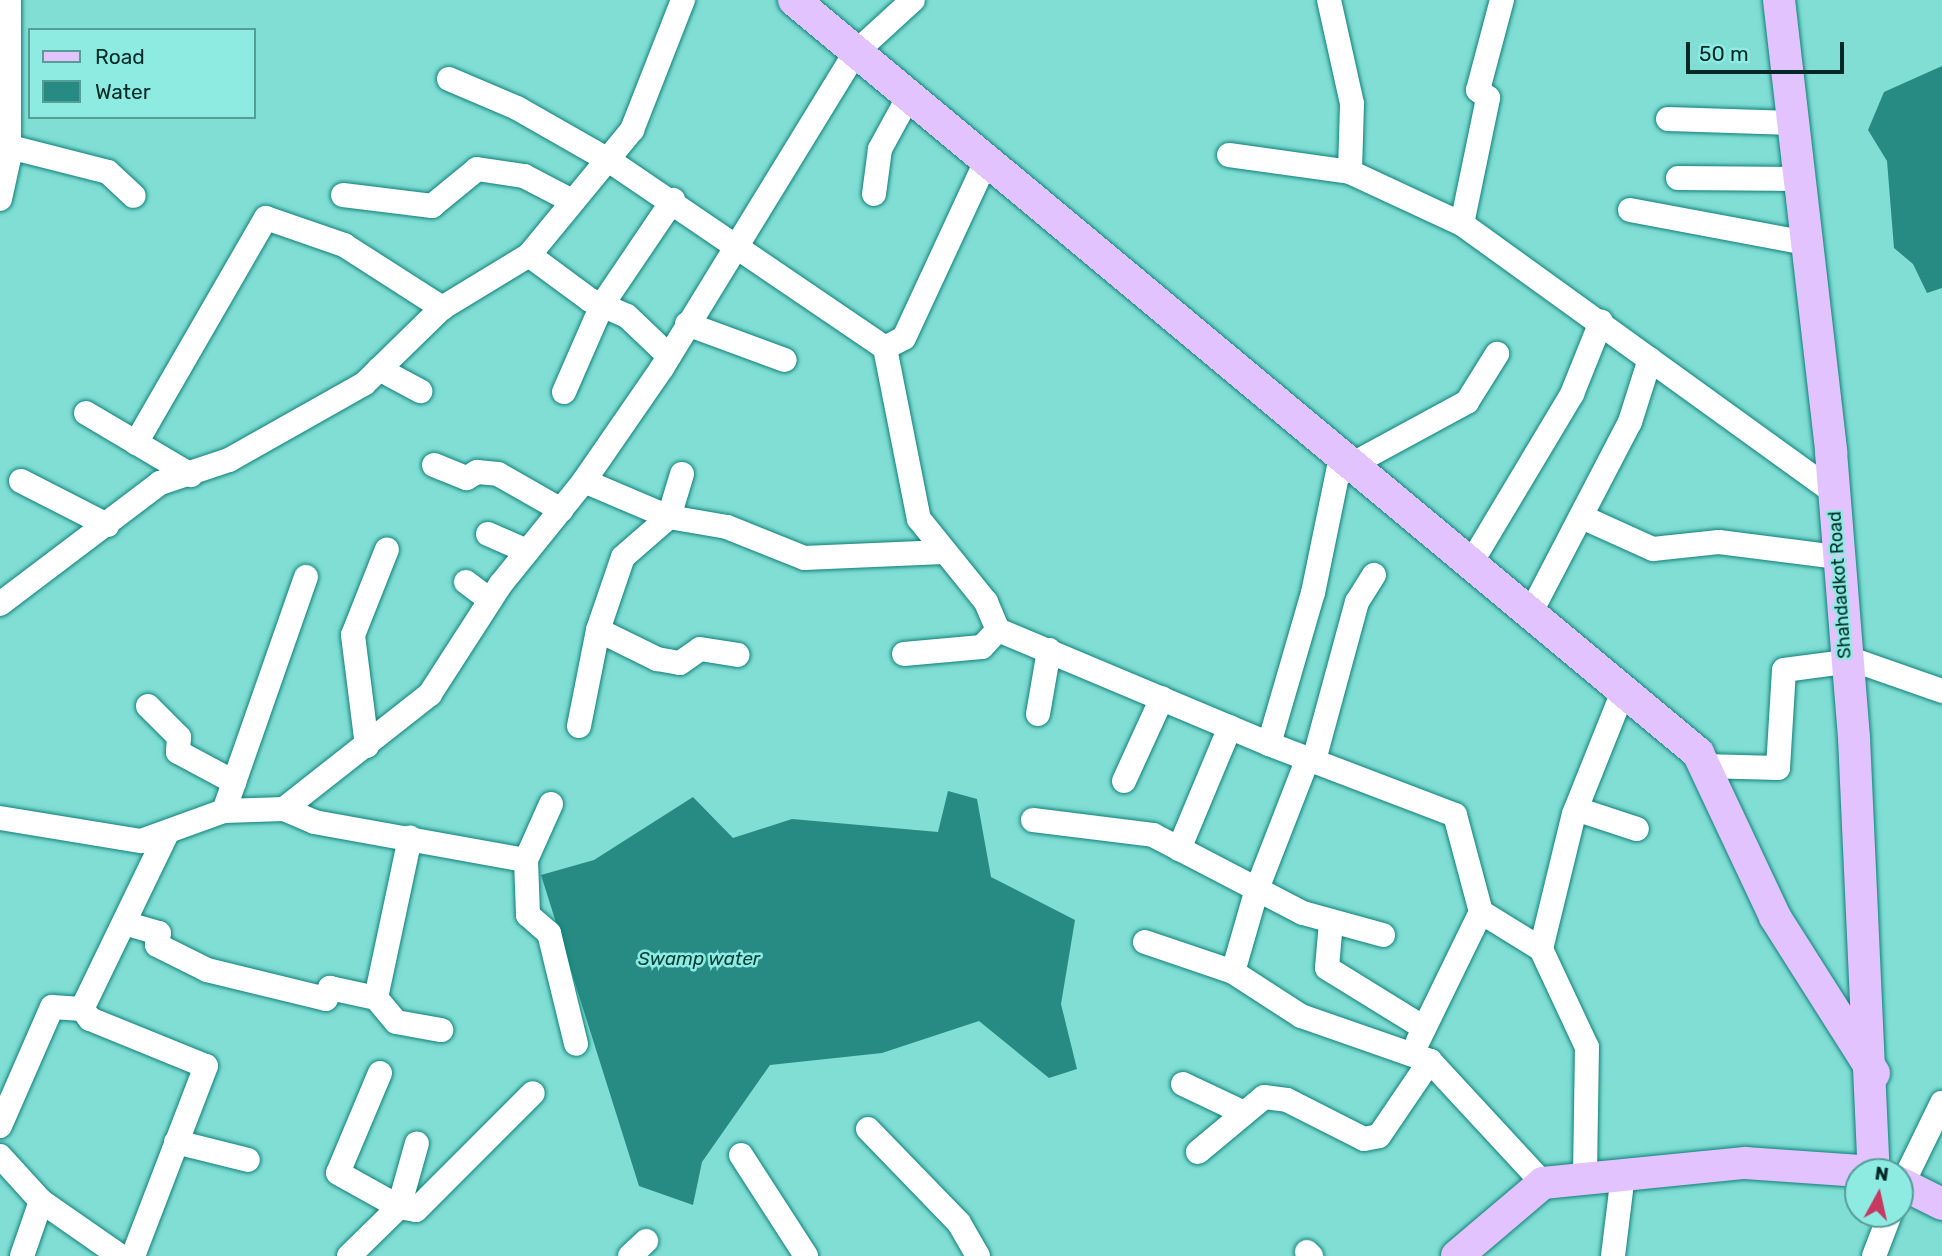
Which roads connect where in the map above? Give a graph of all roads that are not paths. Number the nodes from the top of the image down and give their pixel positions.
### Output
1 (9, 0) edge
2 (682, 0) edge
3 (794, 0) edge
4 (913, 0) edge
5 (1329, 0) edge
6 (1502, 0) edge
7 (1779, 0) edge
8 (856, 52) junction
9 (449, 79) dead end
10 (909, 96) junction
11 (1668, 119) dead end
12 (1793, 123) junction
13 (6, 146) junction
14 (1229, 155) dead end
15 (610, 161) junction
16 (986, 161) junction
17 (1350, 172) junction
18 (1678, 178) dead end
19 (1800, 179) junction
20 (874, 194) dead end
21 (344, 195) dead end
22 (134, 196) dead end
23 (0, 199) edge
24 (673, 200) junction
25 (572, 201) junction
26 (1630, 210) dead end
27 (1462, 224) junction
28 (1807, 243) junction
29 (732, 247) junction
30 (529, 255) junction
31 (602, 305) junction
32 (442, 308) junction
33 (1601, 322) junction
34 (687, 324) junction
35 (886, 348) junction
36 (1497, 354) dead end
37 (669, 356) junction
38 (1650, 359) junction
39 (785, 360) dead end
40 (379, 369) junction
41 (420, 391) dead end
42 (564, 392) dead end
43 (86, 413) dead end
44 (136, 443) junction
45 (1346, 461) junction
46 (434, 466) dead end
47 (682, 474) dead end
48 (191, 475) junction
49 (21, 481) dead end
50 (584, 481) junction
51 (1834, 492) junction
52 (561, 510) junction
53 (669, 517) junction
54 (1582, 517) junction
55 (107, 525) junction
56 (488, 534) dead end
57 (387, 549) dead end
58 (527, 551) junction
59 (944, 552) junction
60 (1838, 557) junction
61 (1471, 563) junction
62 (1374, 575) dead end
63 (306, 577) dead end
64 (466, 582) dead end
65 (491, 600) junction
66 (0, 604) edge
67 (1531, 612) junction
68 (598, 630) junction
69 (998, 630) junction
70 (1048, 650) junction
71 (904, 654) dead end
72 (738, 655) dead end
73 (1845, 659) junction
74 (1624, 689) junction
75 (1942, 691) edge
76 (1162, 698) junction
77 (148, 706) dead end
78 (1038, 714) dead end
79 (579, 726) dead end
80 (1230, 727) junction
81 (1269, 744) junction
82 (368, 746) junction
83 (1311, 759) junction
84 (1704, 766) junction
85 (1124, 781) dead end
86 (234, 782) junction
87 (551, 804) dead end
88 (284, 809) junction
89 (1576, 809) junction
90 (224, 811) junction
91 (0, 818) edge
92 (1032, 820) dead end
93 (1637, 829) dead end
94 (166, 835) junction
95 (410, 838) junction
96 (1179, 849) junction
97 (526, 860) junction
98 (1257, 889) junction
99 (1481, 912) junction
100 (1331, 922) junction
101 (124, 923) junction
102 (1383, 935) dead end
103 (1145, 942) dead end
104 (1541, 949) junction
105 (1233, 972) junction
106 (376, 998) junction
107 (82, 1009) junction
108 (1424, 1028) junction
109 (441, 1030) dead end
110 (576, 1044) dead end
111 (1421, 1058) junction
112 (380, 1073) dead end
113 (1874, 1073) junction
114 (1183, 1084) dead end
115 (533, 1093) dead end
116 (1942, 1103) edge
117 (1244, 1113) junction
118 (0, 1126) edge
119 (868, 1129) dead end
120 (176, 1142) junction
121 (417, 1143) dead end
122 (1198, 1152) dead end
123 (741, 1155) dead end
124 (0, 1156) edge
125 (1887, 1158) edge
126 (1905, 1158) edge
127 (248, 1160) dead end
128 (1623, 1175) junction
129 (1844, 1175) edge
130 (1585, 1178) junction
131 (1543, 1183) junction
132 (1914, 1191) edge
133 (41, 1201) junction
134 (1942, 1204) edge
135 (399, 1207) junction
136 (1885, 1228) edge
137 (970, 1252) edge
138 (22, 1256) edge
139 (120, 1256) edge
140 (133, 1256) edge
141 (349, 1256) edge
142 (806, 1256) edge
143 (1457, 1256) edge
144 (1613, 1256) edge
145 (1874, 1256) edge

1 - 13 street
2 - 15 street
3 - 8 main road
4 - 8 street
5 - 17 street
6 - 27 street
7 - 12 main road, Shahdadkot Road
8 - 10 main road
8 - 29 street
9 - 15 street
10 - 16 main road
10 - 20 street
11 - 12 street
12 - 19 main road, Shahdadkot Road
13 - 22 street
13 - 23 street
14 - 17 street
15 - 24 street
15 - 25 street
16 - 35 street
16 - 45 main road
17 - 27 street
18 - 19 street
19 - 28 main road, Shahdadkot Road
21 - 25 street
24 - 29 street
24 - 31 street
25 - 30 street
26 - 28 street
27 - 33 street
28 - 51 main road, Shahdadkot Road
29 - 34 street
29 - 35 street
30 - 31 street
30 - 32 street
31 - 37 street
31 - 42 street
32 - 40 street
32 - 44 street
33 - 38 street
33 - 61 street
34 - 37 street
34 - 39 street
35 - 59 street
36 - 45 street
37 - 50 street
38 - 51 street
38 - 54 street
40 - 41 street
40 - 48 street
43 - 44 street
44 - 48 street
45 - 61 main road
45 - 81 street
46 - 52 street
47 - 53 street
48 - 55 street
49 - 55 street
50 - 52 street
50 - 53 street
51 - 60 main road, Shahdadkot Road
52 - 58 street
53 - 59 street
53 - 68 street
54 - 60 street
54 - 67 street
55 - 66 street
56 - 58 street
57 - 82 street
58 - 65 street
59 - 69 street
60 - 73 main road, Shahdadkot Road
61 - 67 main road
62 - 83 street
63 - 86 street
64 - 65 street
65 - 82 street
67 - 74 main road
68 - 72 street
68 - 79 street
69 - 70 street
69 - 71 street
70 - 76 street
70 - 78 street
73 - 75 street
73 - 84 street
73 - 113 main road, Shahdadkot Road
74 - 84 main road
74 - 89 street
76 - 80 street
76 - 85 street
77 - 86 street
80 - 81 street
80 - 96 street
81 - 83 street
82 - 88 street
83 - 98 street
83 - 99 street
84 - 113 main road
86 - 90 street
87 - 97 street
88 - 90 street
88 - 95 street
89 - 93 street
89 - 104 street
90 - 94 street
91 - 94 street
92 - 96 street
94 - 101 street
95 - 97 street
95 - 106 street
96 - 98 street
97 - 110 street
98 - 100 street
98 - 105 street
99 - 104 street
99 - 108 street
100 - 102 street
100 - 108 street
101 - 106 street
101 - 107 street
103 - 105 street
104 - 130 street
105 - 111 street
106 - 109 street
107 - 118 street
107 - 120 street
108 - 111 street
111 - 117 street
111 - 131 street
112 - 135 street
113 - 125 main road, Shahdadkot Road
114 - 117 street
115 - 135 street
116 - 126 street
117 - 122 street
119 - 137 street
120 - 127 street
120 - 140 street
121 - 135 street
123 - 142 street
124 - 133 street
128 - 129 main road
128 - 130 main road
128 - 144 street
130 - 131 main road
131 - 143 main road
132 - 134 main road
133 - 138 street
133 - 139 street
135 - 141 street
136 - 145 street

